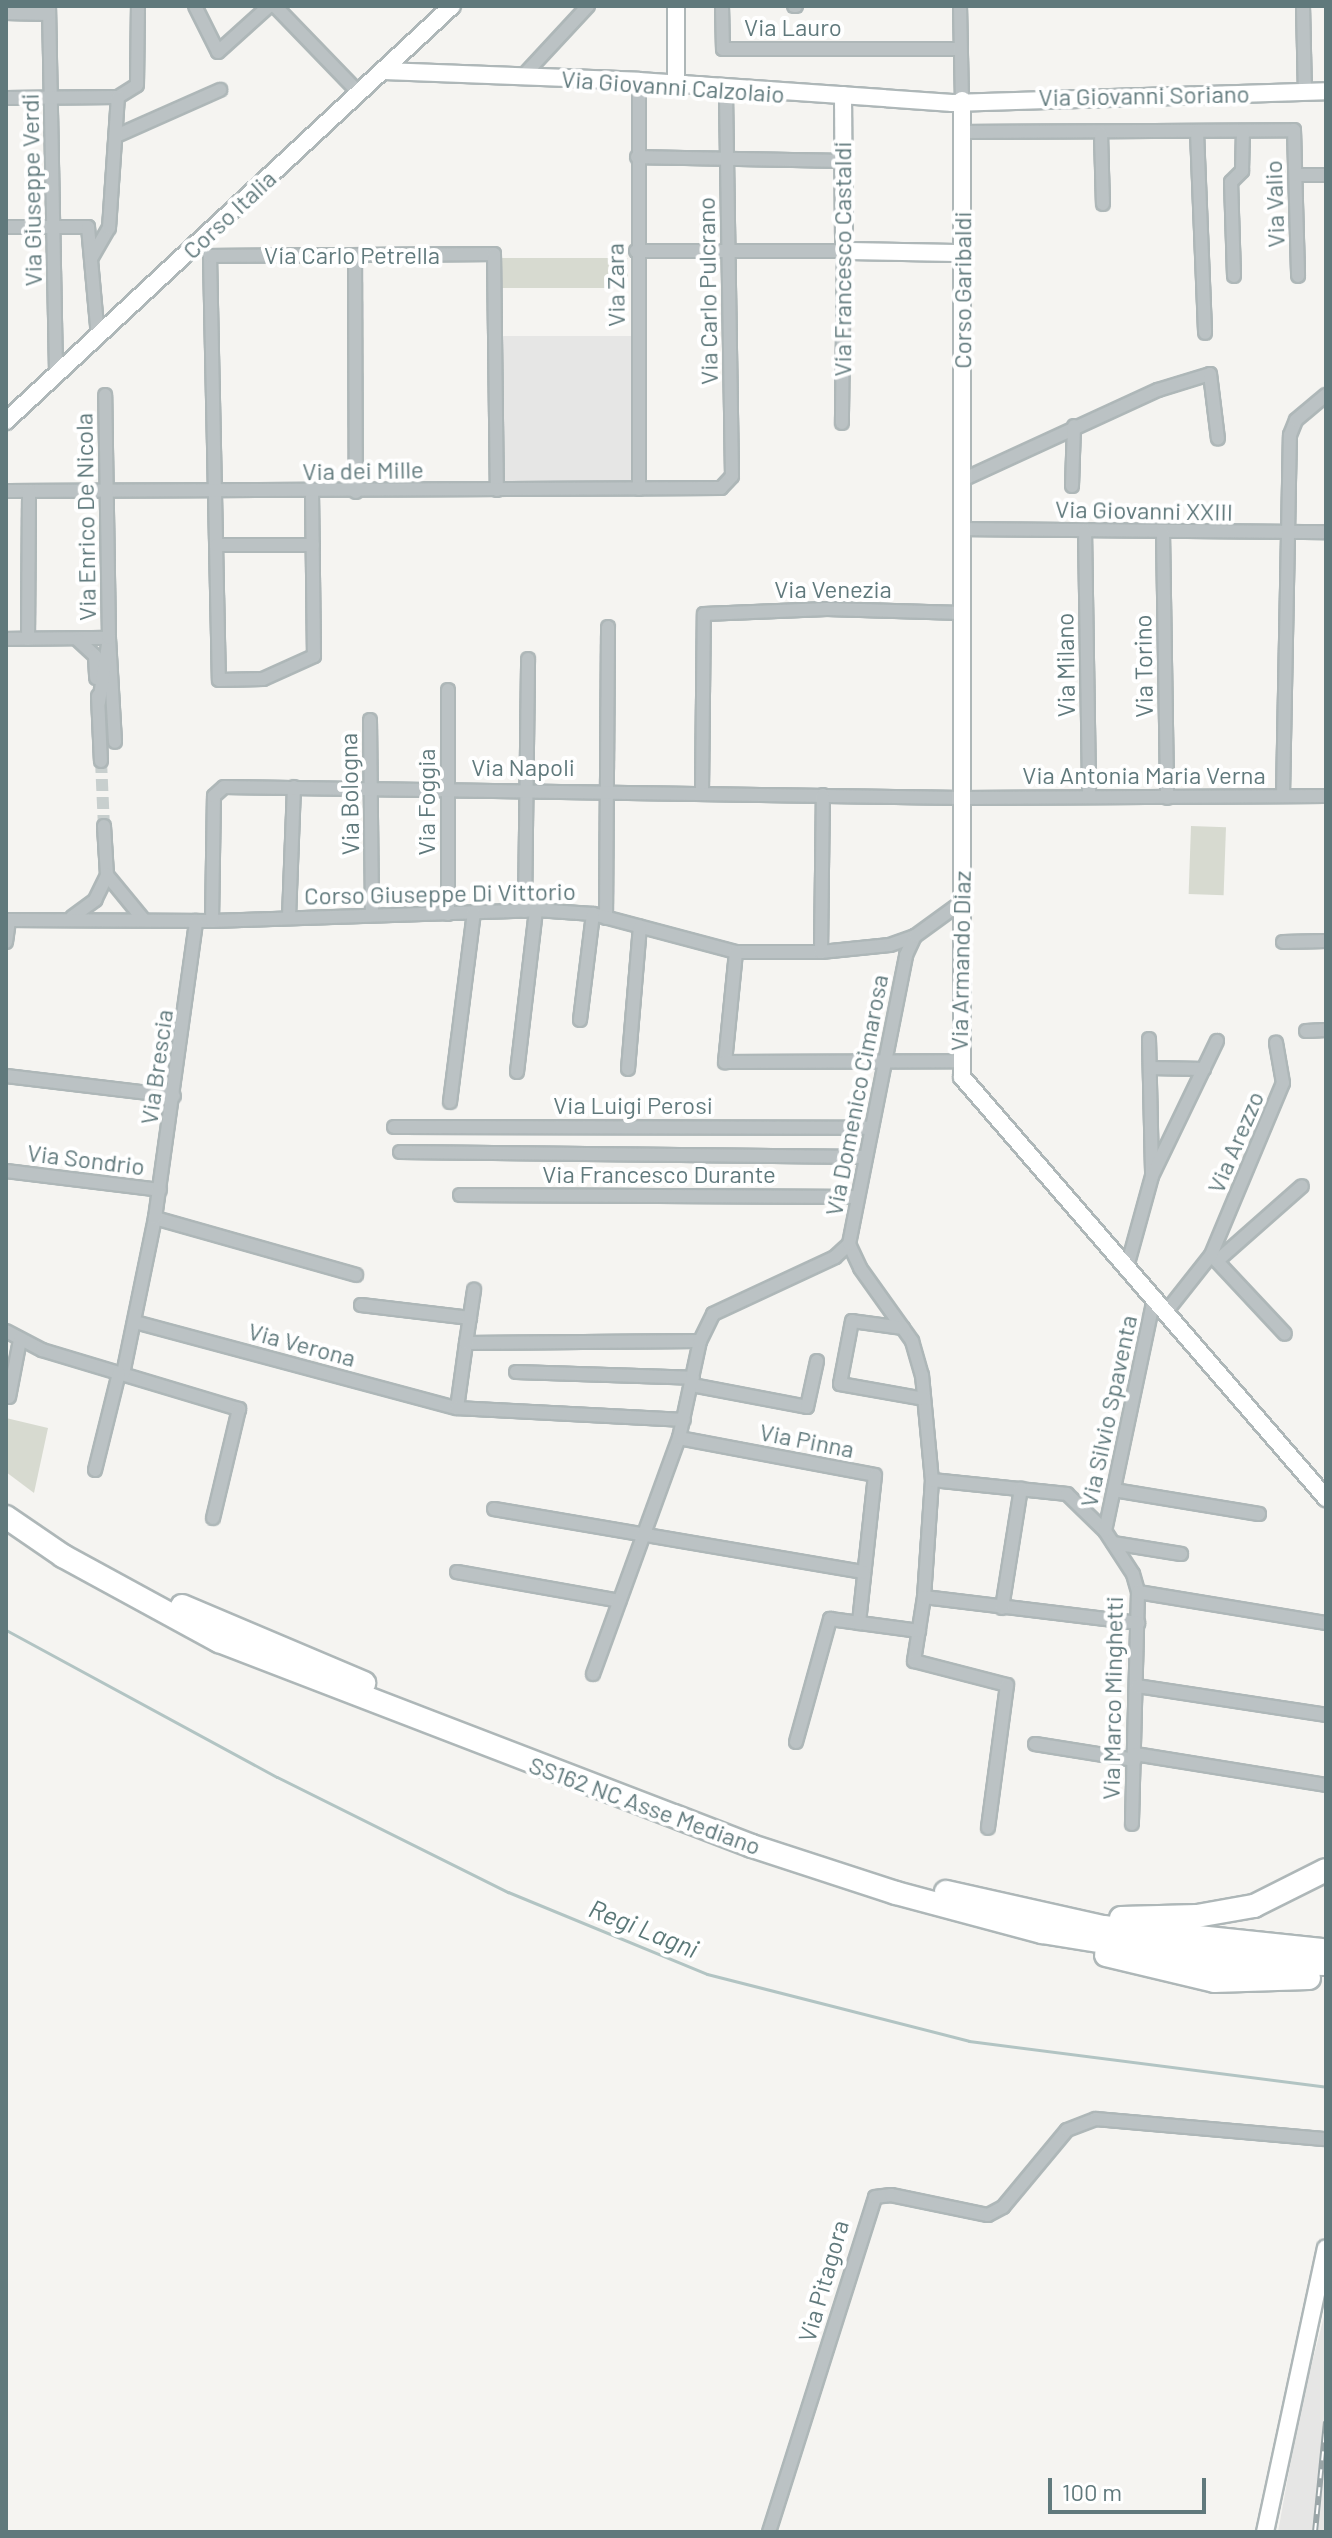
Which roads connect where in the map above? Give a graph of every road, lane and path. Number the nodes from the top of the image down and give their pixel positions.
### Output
1 (138, 6) edge
2 (195, 6) edge
3 (269, 6) edge
4 (275, 6) edge
5 (452, 6) edge
6 (588, 6) edge
7 (676, 6) edge
8 (722, 6) edge
9 (960, 6) edge
10 (1303, 6) edge
11 (49, 10) edge
12 (6, 13) edge
13 (959, 49) junction
14 (384, 71) junction
15 (522, 77) junction
16 (639, 81) junction
17 (676, 85) junction
18 (220, 90) dead end
19 (726, 90) junction
20 (1305, 91) junction
21 (1326, 91) edge
22 (359, 93) junction
23 (843, 95) junction
24 (118, 97) junction
25 (6, 98) edge
26 (51, 99) junction
27 (962, 100) junction
28 (1243, 131) junction
29 (962, 132) junction
30 (1197, 132) junction
31 (1101, 134) junction
32 (116, 136) junction
33 (637, 157) junction
34 (727, 158) junction
35 (840, 161) junction
36 (1297, 175) junction
37 (1326, 175) edge
38 (1103, 204) dead end
39 (6, 227) edge
40 (54, 228) junction
41 (195, 245) junction
42 (636, 251) junction
43 (728, 251) junction
44 (844, 251) junction
45 (961, 253) junction
46 (355, 255) junction
47 (210, 256) junction
48 (92, 257) junction
49 (1234, 276) dead end
50 (1298, 276) dead end
51 (1205, 333) dead end
52 (98, 336) junction
53 (56, 373) junction
54 (105, 395) dead end
55 (1326, 395) edge
56 (6, 421) edge
57 (842, 423) dead end
58 (1074, 426) junction
59 (1218, 439) dead end
60 (962, 480) junction
61 (1072, 486) dead end
62 (721, 488) joint
63 (639, 489) junction
64 (497, 490) junction
65 (6, 491) edge
66 (29, 491) junction
67 (312, 492) junction
68 (356, 492) junction
69 (107, 493) junction
70 (215, 494) junction
71 (962, 529) junction
72 (1085, 531) junction
73 (1287, 532) junction
74 (1326, 532) edge
75 (1163, 533) junction
76 (216, 545) junction
77 (313, 545) junction
78 (962, 613) junction
79 (608, 627) dead end
80 (75, 638) junction
81 (109, 638) junction
82 (6, 639) edge
83 (28, 639) junction
84 (528, 659) dead end
85 (448, 690) dead end
86 (99, 702) junction
87 (370, 720) dead end
88 (115, 742) dead end
89 (101, 761) tunnel mouth
90 (294, 787) junction
91 (373, 787) junction
92 (449, 789) junction
93 (609, 789) junction
94 (529, 790) junction
95 (702, 791) junction
96 (823, 795) junction
97 (1283, 795) junction
98 (1326, 796) edge
99 (1089, 797) junction
100 (962, 798) junction
101 (1167, 798) junction
102 (104, 826) tunnel mouth
103 (107, 875) junction
104 (962, 902) junction
105 (530, 911) junction
106 (474, 913) junction
107 (448, 914) junction
108 (593, 914) junction
109 (372, 915) junction
110 (289, 917) junction
111 (606, 918) junction
112 (68, 919) junction
113 (7, 920) edge
114 (144, 920) junction
115 (196, 921) junction
116 (212, 921) junction
117 (640, 927) junction
118 (915, 936) junction
119 (1326, 941) edge
120 (6, 942) edge
121 (1283, 942) dead end
122 (736, 952) junction
123 (821, 952) junction
124 (580, 1020) dead end
125 (1326, 1030) edge
126 (1306, 1031) dead end
127 (1149, 1039) dead end
128 (1217, 1041) dead end
129 (1276, 1043) dead end
130 (958, 1061) junction
131 (886, 1065) junction
132 (1150, 1068) junction
133 (628, 1069) dead end
134 (1204, 1069) junction
135 (517, 1072) dead end
136 (6, 1076) edge
137 (174, 1096) junction
138 (450, 1102) dead end
139 (394, 1127) dead end
140 (871, 1128) junction
141 (400, 1152) dead end
142 (866, 1157) junction
143 (6, 1171) edge
144 (1152, 1176) junction
145 (1302, 1186) dead end
146 (160, 1190) junction
147 (460, 1195) dead end
148 (857, 1197) junction
149 (155, 1218) junction
150 (849, 1244) junction
151 (1214, 1258) junction
152 (1127, 1267) junction
153 (356, 1275) dead end
154 (474, 1290) dead end
155 (1154, 1299) junction
156 (361, 1305) dead end
157 (1166, 1312) junction
158 (470, 1318) junction
159 (135, 1322) junction
160 (903, 1328) junction
161 (6, 1331) edge
162 (1285, 1334) dead end
163 (20, 1340) junction
164 (700, 1341) junction
165 (466, 1343) junction
166 (817, 1361) dead end
167 (516, 1372) dead end
168 (121, 1373) junction
169 (693, 1381) junction
170 (9, 1397) dead end
171 (924, 1399) junction
172 (457, 1408) junction
173 (684, 1420) junction
174 (679, 1438) junction
175 (95, 1470) dead end
176 (932, 1480) junction
177 (1021, 1488) junction
178 (1114, 1490) junction
179 (1326, 1498) edge
180 (6, 1501) edge
181 (494, 1509) dead end
182 (1259, 1514) dead end
183 (6, 1517) edge
184 (213, 1518) dead end
185 (645, 1531) junction
186 (1105, 1531) junction
187 (1113, 1543) junction
188 (1181, 1554) dead end
189 (457, 1572) dead end
190 (864, 1572) junction
191 (1138, 1592) junction
192 (924, 1597) junction
193 (619, 1601) junction
194 (1002, 1608) junction
195 (859, 1623) junction
196 (1138, 1623) junction
197 (1326, 1623) edge
198 (919, 1631) junction
199 (593, 1674) dead end
200 (1137, 1686) junction
201 (1326, 1715) edge
202 (796, 1742) dead end
203 (1035, 1744) dead end
204 (1135, 1757) junction
205 (1326, 1785) edge
206 (1132, 1824) dead end
207 (988, 1828) dead end
208 (1326, 1870) edge
209 (1001, 1913) junction
210 (1322, 1961) edge
211 (1326, 2139) edge
212 (1326, 2248) edge
213 (769, 2532) edge
214 (1265, 2532) edge

1 - 24 street
2 - 3 street
4 - 22 street
5 - 14 main road, Corso Italia
6 - 15 street
7 - 17 main road
8 - 13 street, Via Lauro
9 - 13 street
10 - 20 street
11 - 12 street
11 - 26 street, Via Giuseppe Verdi
13 - 27 street
14 - 15 main road, Via Giovanni Calzolaio
14 - 22 main road, Corso Italia
15 - 16 main road, Via Giovanni Calzolaio
16 - 17 main road, Via Giovanni Calzolaio
16 - 33 street, Via Zara
17 - 19 main road, Via Giovanni Calzolaio
18 - 32 street
19 - 23 main road, Via Giovanni Calzolaio
19 - 34 street, Via Carlo Pulcrano
20 - 21 main road, Via Giovanni Soriano
20 - 27 main road, Via Giovanni Soriano
22 - 41 main road, Corso Italia
23 - 27 main road, Via Giovanni Calzolaio
23 - 35 main road, Via Francesco Castaldi
24 - 26 street
24 - 32 street
25 - 26 street
26 - 40 street, Via Giuseppe Verdi
27 - 29 main road, Corso Garibaldi
28 - 30 street, Via Valio
28 - 36 street, Via Valio
28 - 49 street
29 - 31 street, Via Valio
29 - 45 main road, Corso Garibaldi
30 - 31 street, Via Valio
30 - 51 street
31 - 38 street
32 - 48 street
33 - 34 street
33 - 42 street, Via Zara
34 - 35 street
34 - 43 street, Via Carlo Pulcrano
35 - 44 main road, Via Francesco Castaldi
36 - 37 street
36 - 50 street, Via Valio
39 - 40 street
40 - 48 street
40 - 53 street, Via Giuseppe Verdi
41 - 47 street
41 - 52 main road, Corso Italia
42 - 43 street
42 - 63 street, Via Zara
43 - 44 street
43 - 62 street, Via Carlo Pulcrano
44 - 45 main road
44 - 57 street, Via Francesco Castaldi
45 - 60 main road, Corso Garibaldi
46 - 47 street, Via Carlo Petrella
46 - 64 street, Via Carlo Petrella
46 - 68 street
47 - 70 street
48 - 52 street
52 - 53 main road, Corso Italia
53 - 56 main road, Corso Italia
54 - 69 street, Via Enrico De Nicola
55 - 73 street
58 - 59 street
58 - 60 street
58 - 61 street
60 - 71 main road, Via Armando Diaz
62 - 63 street, Via dei Mille
63 - 64 street, Via dei Mille
64 - 68 street, Via dei Mille
65 - 66 street, Via dei Mille
66 - 69 street, Via dei Mille
66 - 83 street
67 - 68 street, Via dei Mille
67 - 70 street, Via dei Mille
67 - 77 street
69 - 70 street, Via dei Mille
69 - 81 street, Via Enrico De Nicola
70 - 76 street
71 - 72 street, Via Giovanni XXIII
71 - 78 main road, Via Armando Diaz
72 - 75 street, Via Giovanni XXIII
72 - 99 street, Via Milano
73 - 74 street, Via Giovanni XXIII
73 - 75 street, Via Giovanni XXIII
73 - 97 street
75 - 101 street, Via Torino
76 - 77 street
76 - 77 street
78 - 95 street, Via Venezia
78 - 100 main road, Via Armando Diaz
79 - 93 street
80 - 81 street
80 - 83 street
80 - 86 street, Via Enrico De Nicola
81 - 86 street, Via Enrico De Nicola
81 - 88 street, Via Enrico De Nicola
82 - 83 street
84 - 94 street
85 - 92 street, Via Foggia
86 - 89 street
87 - 91 street, Via Bologna
90 - 91 street, Via Napoli
90 - 110 street
90 - 116 street, Via Napoli
91 - 92 street, Via Napoli
91 - 109 street, Via Bologna
92 - 94 street, Via Napoli
92 - 107 street, Via Foggia
93 - 94 street, Via Napoli
93 - 95 street, Via Napoli
93 - 111 street
94 - 105 street
95 - 96 street, Via Napoli
96 - 100 street, Via Napoli
96 - 123 street
97 - 98 street, Via Antonia Maria Verna
97 - 101 street, Via Antonia Maria Verna
99 - 100 street, Via Antonia Maria Verna
99 - 101 street, Via Antonia Maria Verna
100 - 104 main road, Via Armando Diaz
102 - 103 street
103 - 112 street
103 - 114 street
104 - 118 street
104 - 130 main road, Via Armando Diaz
105 - 106 street, Corso Giuseppe Di Vittorio
105 - 108 street, Corso Giuseppe Di Vittorio
105 - 135 street
106 - 107 street, Corso Giuseppe Di Vittorio
106 - 138 street
107 - 109 street, Corso Giuseppe Di Vittorio
108 - 111 street, Corso Giuseppe Di Vittorio
108 - 124 street
109 - 110 street, Corso Giuseppe Di Vittorio
110 - 116 street, Corso Giuseppe Di Vittorio
111 - 117 street, Corso Giuseppe Di Vittorio
112 - 113 street, Corso Giuseppe Di Vittorio
112 - 114 street, Corso Giuseppe Di Vittorio
113 - 120 street
114 - 115 street, Corso Giuseppe Di Vittorio
115 - 116 street, Corso Giuseppe Di Vittorio
115 - 137 street, Via Brescia
117 - 122 street, Corso Giuseppe Di Vittorio
117 - 133 street
118 - 123 street, Corso Giuseppe Di Vittorio
118 - 131 street, Via Domenico Cimarosa
119 - 121 street
122 - 123 street, Corso Giuseppe Di Vittorio
122 - 131 street
125 - 126 street
127 - 132 street
128 - 134 street
129 - 151 street, Via Arezzo
130 - 131 street
130 - 152 main road, Via Armando Diaz
131 - 140 street, Via Domenico Cimarosa
132 - 134 street
132 - 144 street
134 - 144 street
136 - 137 street
137 - 146 street, Via Brescia
139 - 140 street, Via Luigi Perosi
140 - 142 street, Via Domenico Cimarosa
141 - 142 street
142 - 148 street, Via Domenico Cimarosa
143 - 146 street, Via Sondrio
144 - 152 street
145 - 151 street, Via Arezzo
146 - 149 street, Via Brescia
147 - 148 street, Via Francesco Durante
148 - 150 street, Via Domenico Cimarosa
149 - 153 street
149 - 159 street, Via Brescia
150 - 160 street
150 - 164 street, Via Domenico Cimarosa
151 - 157 street, Via Arezzo
151 - 162 street
152 - 155 main road, Via Armando Diaz
154 - 158 street
155 - 157 main road, Via Armando Diaz
155 - 178 street, Via Silvio Spaventa
156 - 158 street
157 - 179 main road, Via Armando Diaz
158 - 165 street
159 - 168 street, Via Brescia
159 - 172 street, Via Verona
160 - 171 street
160 - 171 street
161 - 163 street
163 - 168 street
163 - 170 street
164 - 165 street
164 - 169 street, Via Domenico Cimarosa
165 - 172 street
166 - 169 street
167 - 169 street
168 - 175 street, Via Brescia
168 - 184 street
169 - 173 street, Via Domenico Cimarosa
171 - 176 street
172 - 173 street, Via Verona
173 - 174 street, Via Domenico Cimarosa
174 - 185 street, Via Domenico Cimarosa
174 - 190 street, Via Pinna
176 - 177 street, Via Marco Minghetti
176 - 192 street
177 - 186 street, Via Marco Minghetti
177 - 194 street
178 - 182 street
178 - 186 street, Via Silvio Spaventa
180 - 209 highway, SS162 NC Asse Mediano
181 - 185 street
183 - 209 highway, SS162 NC Asse Mediano
185 - 190 street
185 - 193 street, Via Domenico Cimarosa
186 - 187 street, Via Marco Minghetti
187 - 188 street
187 - 191 street, Via Marco Minghetti
189 - 193 street
190 - 195 street, Via Pinna
191 - 196 street, Via Marco Minghetti
191 - 197 street
192 - 194 street
192 - 198 street
193 - 199 street, Via Domenico Cimarosa
194 - 196 street
195 - 198 street
195 - 202 street
196 - 200 street, Via Marco Minghetti
198 - 207 street
200 - 201 street
200 - 204 street, Via Marco Minghetti
203 - 204 street
204 - 205 street
204 - 206 street, Via Marco Minghetti
208 - 209 highway
209 - 210 highway, SS162 NC Asse Mediano
209 - 210 highway
211 - 213 street, Via Pitagora
212 - 214 main road

